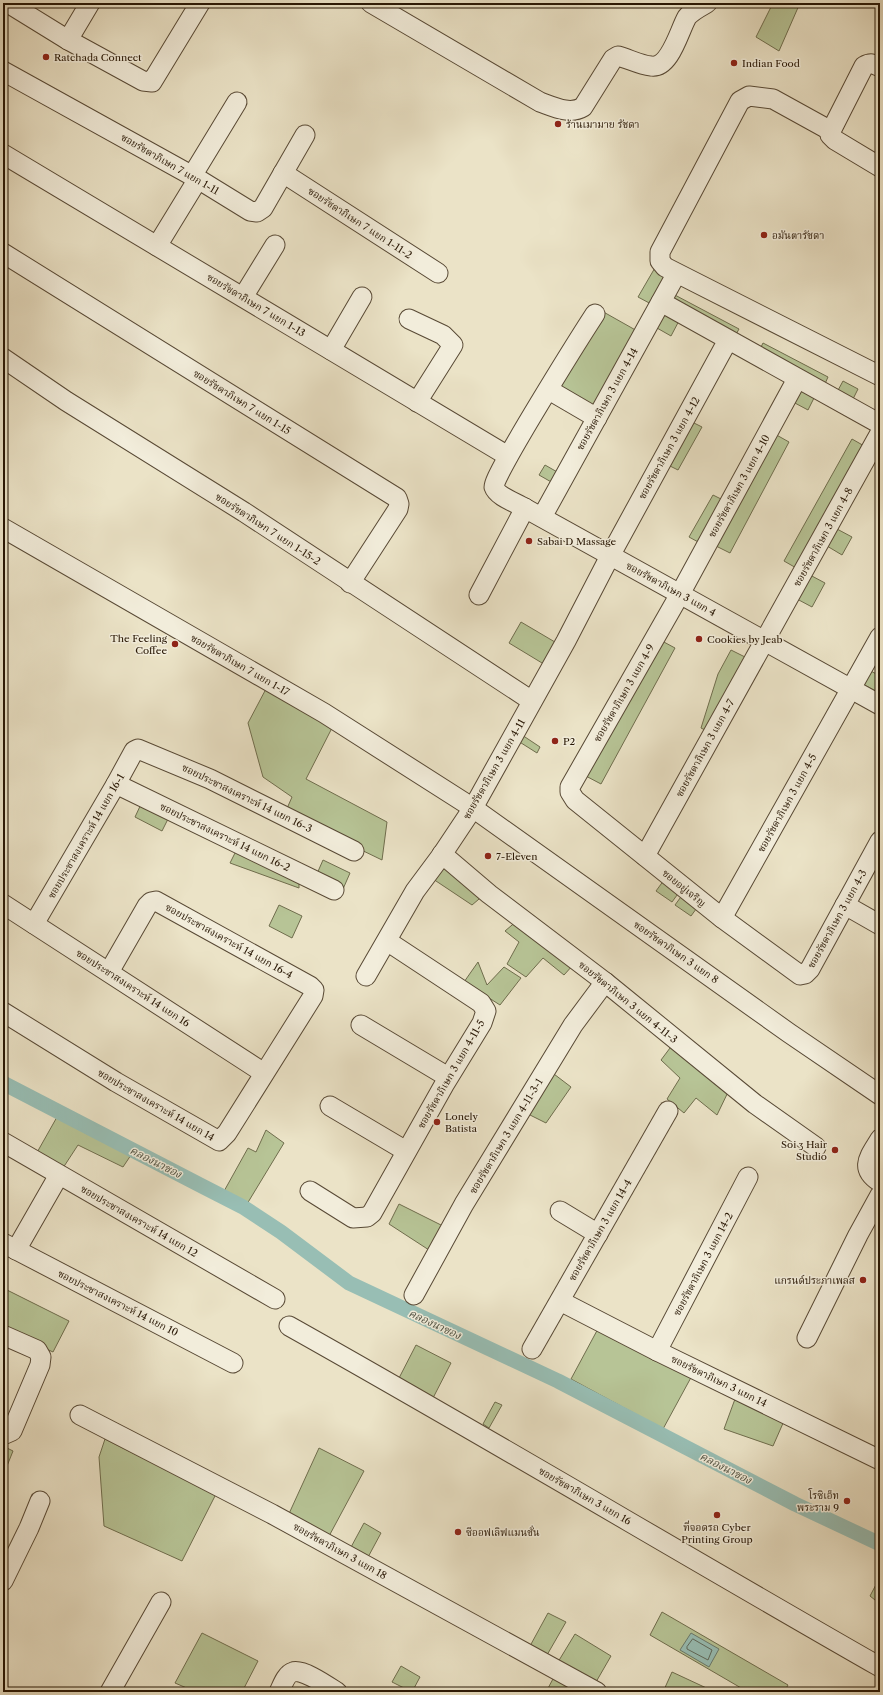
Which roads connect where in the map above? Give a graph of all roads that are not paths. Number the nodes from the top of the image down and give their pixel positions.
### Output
1 (8, 3) edge
2 (90, 3) edge
3 (200, 3) edge
4 (371, 3) edge
5 (707, 3) edge
6 (68, 40) junction
7 (880, 68) edge
8 (3, 71) edge
9 (237, 102) dead end
10 (831, 131) junction
11 (305, 135) dead end
12 (3, 154) edge
13 (880, 167) edge
14 (283, 173) junction
15 (195, 177) junction
16 (275, 245) dead end
17 (158, 246) junction
18 (3, 253) edge
19 (438, 273) dead end
20 (673, 280) dead end
21 (243, 297) junction
22 (362, 297) dead end
23 (661, 302) junction
24 (595, 314) dead end
25 (409, 319) dead end
26 (728, 340) junction
27 (331, 350) junction
28 (3, 358) edge
29 (880, 376) edge
30 (797, 379) junction
31 (548, 390) junction
32 (417, 402) junction
33 (597, 418) junction
34 (880, 424) edge
35 (880, 433) edge
36 (508, 456) junction
37 (525, 508) junction
38 (542, 517) junction
39 (3, 528) edge
40 (610, 556) junction
41 (350, 583) junction
42 (680, 594) junction
43 (479, 595) dead end
44 (880, 637) edge
45 (765, 641) junction
46 (852, 689) junction
47 (532, 701) junction
48 (880, 704) edge
49 (138, 749) joint
50 (116, 784) junction
51 (570, 792) joint
52 (473, 808) junction
53 (880, 840) edge
54 (354, 851) dead end
55 (442, 854) junction
56 (644, 856) junction
57 (334, 890) dead end
58 (3, 904) edge
59 (845, 905) junction
60 (722, 918) junction
61 (34, 924) junction
62 (880, 925) edge
63 (387, 941) junction
64 (109, 972) junction
65 (804, 974) joint
66 (366, 976) dead end
67 (605, 982) junction
68 (314, 990) joint
69 (3, 1012) edge
70 (361, 1025) dead end
71 (264, 1073) junction
72 (448, 1077) junction
73 (880, 1095) edge
74 (330, 1106) dead end
75 (668, 1111) dead end
76 (880, 1139) edge
77 (3, 1142) edge
78 (816, 1147) dead end
79 (406, 1151) junction
80 (59, 1175) junction
81 (748, 1177) dead end
82 (880, 1182) edge
83 (310, 1191) dead end
84 (880, 1194) edge
85 (560, 1211) dead end
86 (598, 1234) junction
87 (10, 1247) edge
88 (414, 1295) dead end
89 (275, 1299) dead end
90 (560, 1300) junction
91 (289, 1326) dead end
92 (3, 1335) edge
93 (807, 1338) dead end
94 (532, 1349) dead end
95 (657, 1351) junction
96 (233, 1363) dead end
97 (80, 1415) dead end
98 (3, 1435) edge
99 (880, 1460) edge
100 (40, 1501) dead end
101 (3, 1581) edge
102 (161, 1602) dead end
103 (880, 1667) edge
104 (110, 1692) edge
105 (279, 1692) edge
106 (337, 1692) edge
107 (597, 1692) edge

1 - 6 street
2 - 6 street
3 - 6 street
4 - 5 street
7 - 10 street
8 - 15 street, ซอยรัชดาภิเษก 7 แยก 1-11
9 - 15 street
10 - 13 street
10 - 29 street
11 - 14 street, ซอยรัชดาภิเษก 7 แยก 1-11
12 - 17 street, ซอยรัชดาภิเษก 7 แยก 1-13
14 - 15 street, ซอยรัชดาภิเษก 7 แยก 1-11
14 - 19 street, ซอยรัชดาภิเษก 7 แยก 1-11-2
15 - 17 street
16 - 21 street
17 - 21 street, ซอยรัชดาภิเษก 7 แยก 1-13
18 - 41 street, ซอยรัชดาภิเษก 7 แยก 1-15
20 - 23 street, ซอยรัชดาภิเษก 3 แยก 4-14
21 - 27 street, ซอยรัชดาภิเษก 7 แยก 1-13
22 - 27 street
23 - 26 street
23 - 33 street, ซอยรัชดาภิเษก 3 แยก 4-14
24 - 31 street
25 - 32 street
26 - 30 street
26 - 40 street, ซอยรัชดาภิเษก 3 แยก 4-12
27 - 32 street, ซอยรัชดาภิเษก 7 แยก 1-13
28 - 41 street, ซอยรัชดาภิเษก 7 แยก 1-15-2
30 - 34 street
30 - 42 street, ซอยรัชดาภิเษก 3 แยก 4-10
31 - 33 street
31 - 36 street
32 - 36 street, ซอยรัชดาภิเษก 7 แยก 1-13
33 - 38 street, ซอยรัชดาภิเษก 3 แยก 4-14
35 - 45 street, ซอยรัชดาภิเษก 3 แยก 4-8
36 - 37 street, ซอยรัชดาภิเษก 3 แยก 4
37 - 38 street, ซอยรัชดาภิเษก 3 แยก 4
37 - 43 street
38 - 40 street, ซอยรัชดาภิเษก 3 แยก 4
39 - 52 street, ซอยรัชดาภิเษก 7 แยก 1-17
40 - 42 street, ซอยรัชดาภิเษก 3 แยก 4
40 - 47 street, ซอยรัชดาภิเษก 3 แยก 4-11
41 - 47 street, ซอยรัชดาภิเษก 7 แยก 1-15-2
42 - 45 street, ซอยรัชดาภิเษก 3 แยก 4
42 - 51 street, ซอยรัชดาภิเษก 3 แยก 4-9
44 - 46 street, ซอยรัชดาภิเษก 3 แยก 4-5
45 - 46 street, ซอยรัชดาภิเษก 3 แยก 4
45 - 56 street, ซอยรัชดาภิเษก 3 แยก 4-7
46 - 48 street, ซอยรัชดาภิเษก 3 แยก 4
46 - 60 street, ซอยรัชดาภิเษก 3 แยก 4-5
47 - 52 street, ซอยรัชดาภิเษก 3 แยก 4-11
49 - 50 street, ซอยประชาสงเคราะห์ 14 แยก 16-1
49 - 54 street, ซอยประชาสงเคราะห์ 14 แยก 16-3
50 - 57 street, ซอยประชาสงเคราะห์ 14 แยก 16-2
50 - 61 street, ซอยประชาสงเคราะห์ 14 แยก 16-1
51 - 56 street, ซอยอยู่เจริญ
52 - 55 street, ซอยรัชดาภิเษก 3 แยก 4-11
52 - 73 street, ซอยรัชดาภิเษก 3 แยก 8
53 - 59 street, ซอยรัชดาภิเษก 3 แยก 4-3
55 - 63 street, ซอยรัชดาภิเษก 3 แยก 4-11
55 - 67 street, ซอยรัชดาภิเษก 3 แยก 4-11-3
56 - 60 street, ซอยอยู่เจริญ
58 - 61 street, ซอยประชาสงเคราะห์ 14 แยก 16
59 - 62 street
59 - 65 street, ซอยรัชดาภิเษก 3 แยก 4-3
60 - 65 street, ซอยอยู่เจริญ
61 - 64 street, ซอยประชาสงเคราะห์ 14 แยก 16
63 - 66 street, ซอยรัชดาภิเษก 3 แยก 4-11
63 - 72 street, ซอยรัชดาภิเษก 3 แยก 4-11-5
64 - 68 street, ซอยประชาสงเคราะห์ 14 แยก 16-4
64 - 71 street, ซอยประชาสงเคราะห์ 14 แยก 16
67 - 78 street, ซอยรัชดาภิเษก 3 แยก 4-11-3
67 - 88 street, ซอยรัชดาภิเษก 3 แยก 4-11-3-1
68 - 71 street, ซอยประชาสงเคราะห์ 14 แยก 14
69 - 71 street, ซอยประชาสงเคราะห์ 14 แยก 14
70 - 72 street
72 - 79 street, ซอยรัชดาภิเษก 3 แยก 4-11-5
74 - 79 street
75 - 86 street, ซอยรัชดาภิเษก 3 แยก 14-4
76 - 82 street
77 - 80 street, ซอยประชาสงเคราะห์ 14 แยก 12
79 - 83 street, ซอยรัชดาภิเษก 3 แยก 4-11-5
80 - 87 street
80 - 89 street, ซอยประชาสงเคราะห์ 14 แยก 12
81 - 95 street, ซอยรัชดาภิเษก 3 แยก 14-2
84 - 93 street
85 - 86 street
86 - 90 street, ซอยรัชดาภิเษก 3 แยก 14-4
87 - 96 street, ซอยประชาสงเคราะห์ 14 แยก 10
90 - 94 street, ซอยรัชดาภิเษก 3 แยก 14-4
90 - 95 street, ซอยรัชดาภิเษก 3 แยก 14
91 - 103 street, ซอยรัชดาภิเษก 3 แยก 16
92 - 98 street
95 - 99 street, ซอยรัชดาภิเษก 3 แยก 14
97 - 107 street, ซอยรัชดาภิเษก 3 แยก 18
100 - 101 street
102 - 104 street
105 - 106 street

